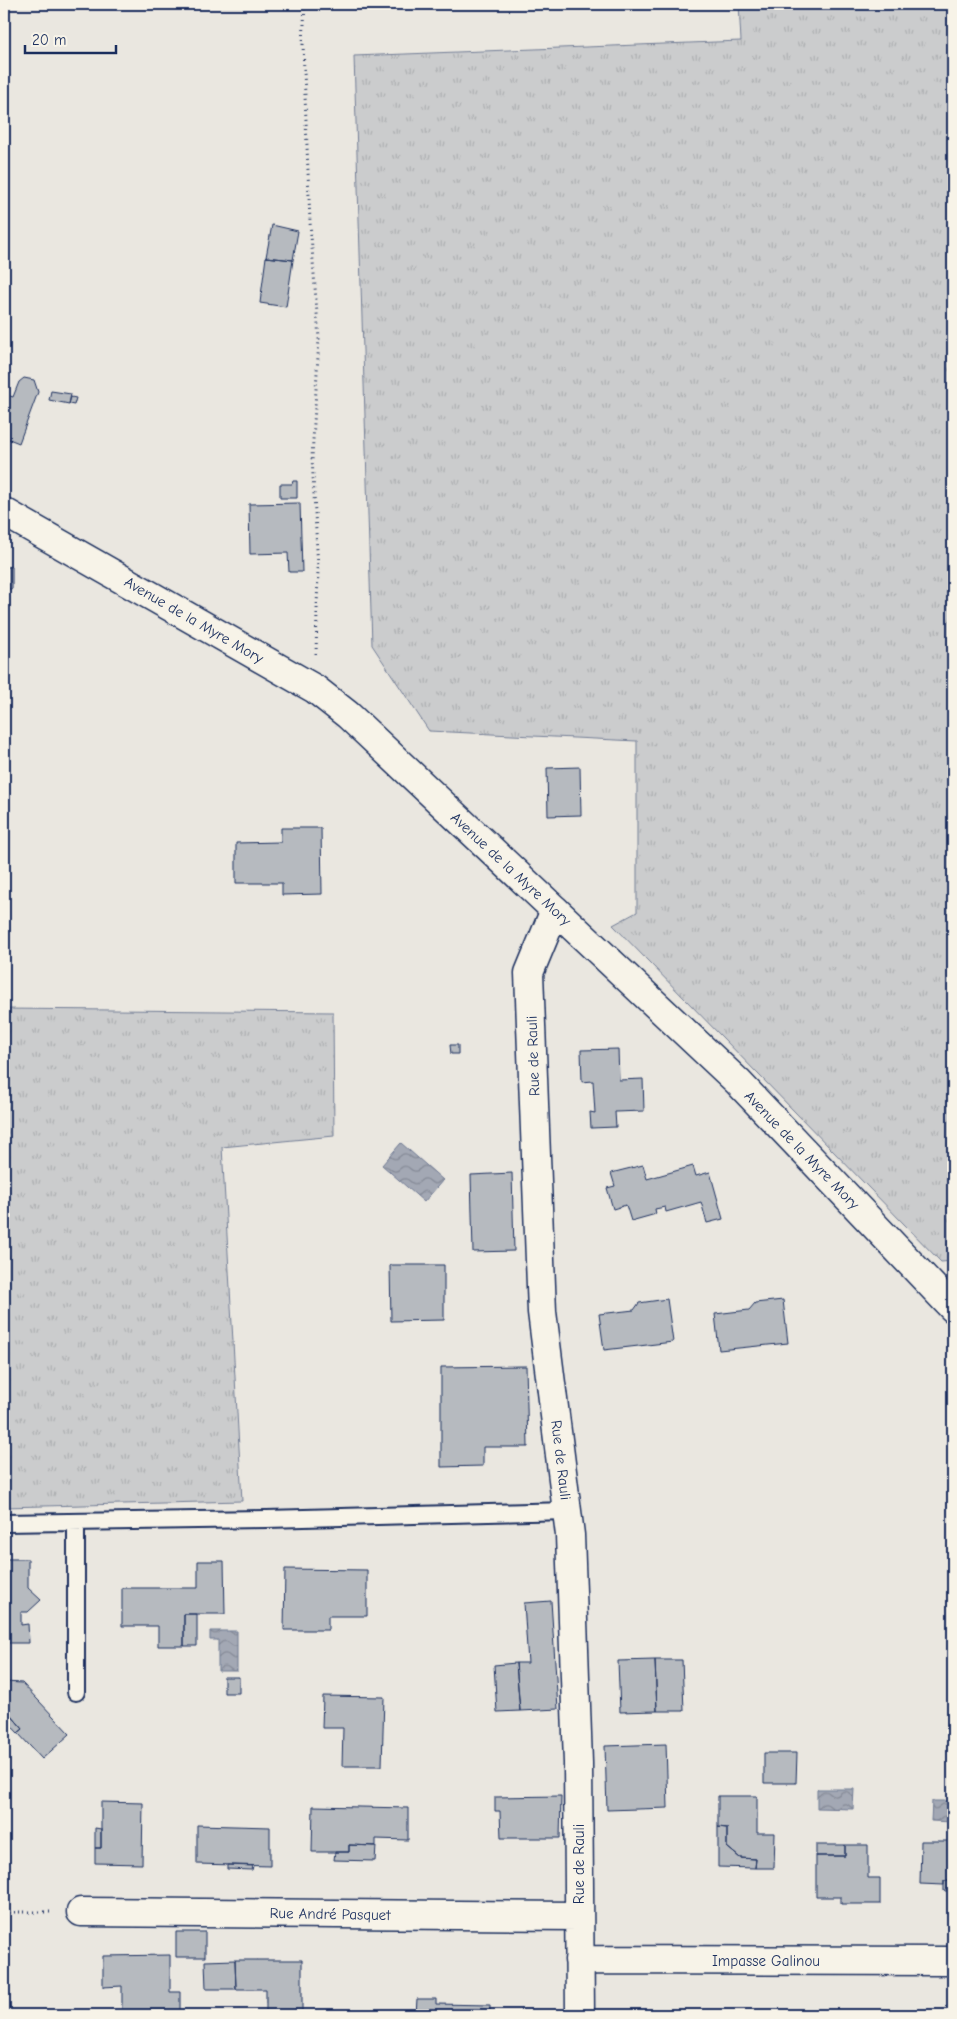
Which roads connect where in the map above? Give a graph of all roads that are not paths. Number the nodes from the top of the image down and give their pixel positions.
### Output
1 (4, 512) edge
2 (555, 910) junction
3 (953, 1308) edge
4 (567, 1511) junction
5 (76, 1522) junction
6 (4, 1523) edge
7 (76, 1692) dead end
8 (81, 1912) road end
9 (579, 1916) junction
10 (580, 1960) junction
11 (953, 1961) edge
12 (580, 2015) edge

1 - 2 street, Avenue de la Myre Mory
2 - 3 street, Avenue de la Myre Mory
2 - 4 street, Rue de Rauli
4 - 5 lane
4 - 9 street, Rue de Rauli
5 - 6 lane
5 - 7 lane
8 - 9 street, Rue André Pasquet
9 - 10 street, Rue de Rauli
10 - 11 street, Impasse Galinou
10 - 12 street, Rue de Rauli

